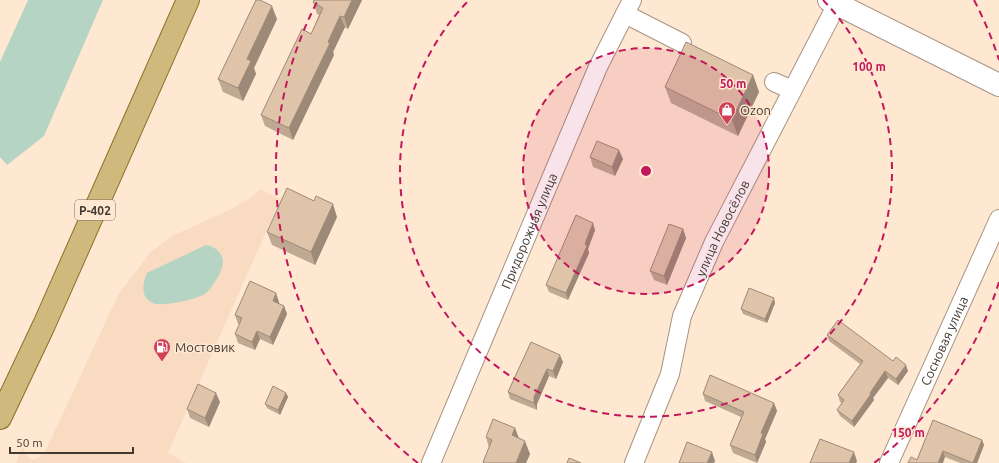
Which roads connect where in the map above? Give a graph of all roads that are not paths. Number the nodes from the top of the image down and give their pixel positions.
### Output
1 (188, 0) edge
2 (833, 2) edge
3 (628, 7) edge
4 (682, 43) dead end
5 (774, 82) dead end
6 (999, 85) edge
7 (792, 90) junction
8 (999, 219) edge
9 (0, 418) edge
10 (431, 463) edge
11 (634, 463) edge
12 (889, 463) edge

1 - 9 main road, Р-402
2 - 6 street
2 - 7 street, улица Новосёлов
3 - 4 street
3 - 10 street, Придорожная улица
5 - 7 street
7 - 11 street, улица Новосёлов
8 - 12 street, Сосновая улица

